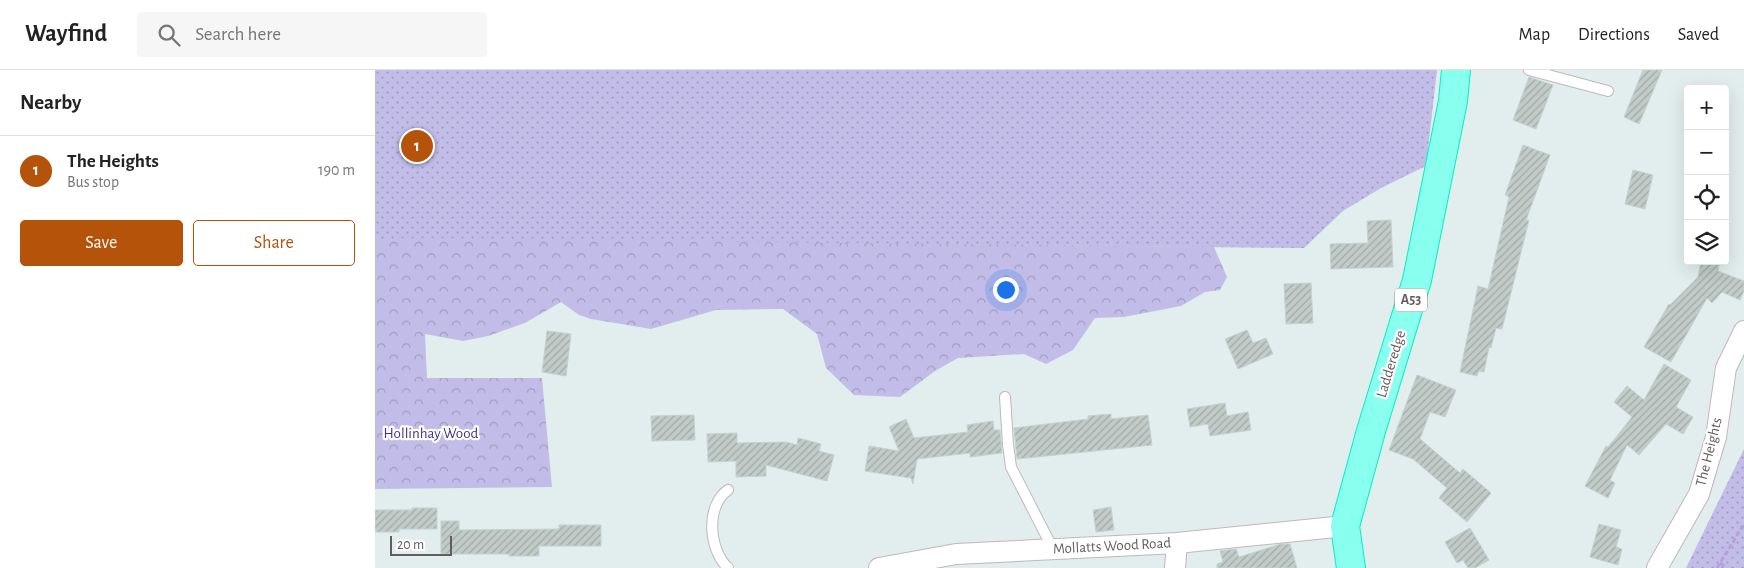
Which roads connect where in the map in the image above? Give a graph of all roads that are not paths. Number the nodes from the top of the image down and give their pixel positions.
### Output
1 (1456, 70) edge
2 (1529, 70) edge
3 (1608, 91) dead end
4 (1744, 331) edge
5 (1005, 397) dead end
6 (728, 490) dead end
7 (1345, 526) junction
8 (1177, 543) junction
9 (1053, 549) junction
10 (728, 568) edge
11 (879, 568) edge
12 (1175, 568) edge
13 (1351, 568) edge
14 (1657, 568) edge

1 - 7 highway, Ladderedge / A53
2 - 3 lane
4 - 14 street, The Heights
5 - 9 lane
6 - 10 lane
7 - 8 street, Mollatts Wood Road
7 - 13 highway, Ladderedge / A53
8 - 9 street, Mollatts Wood Road
8 - 12 street
9 - 11 street, Mollatts Wood Road

